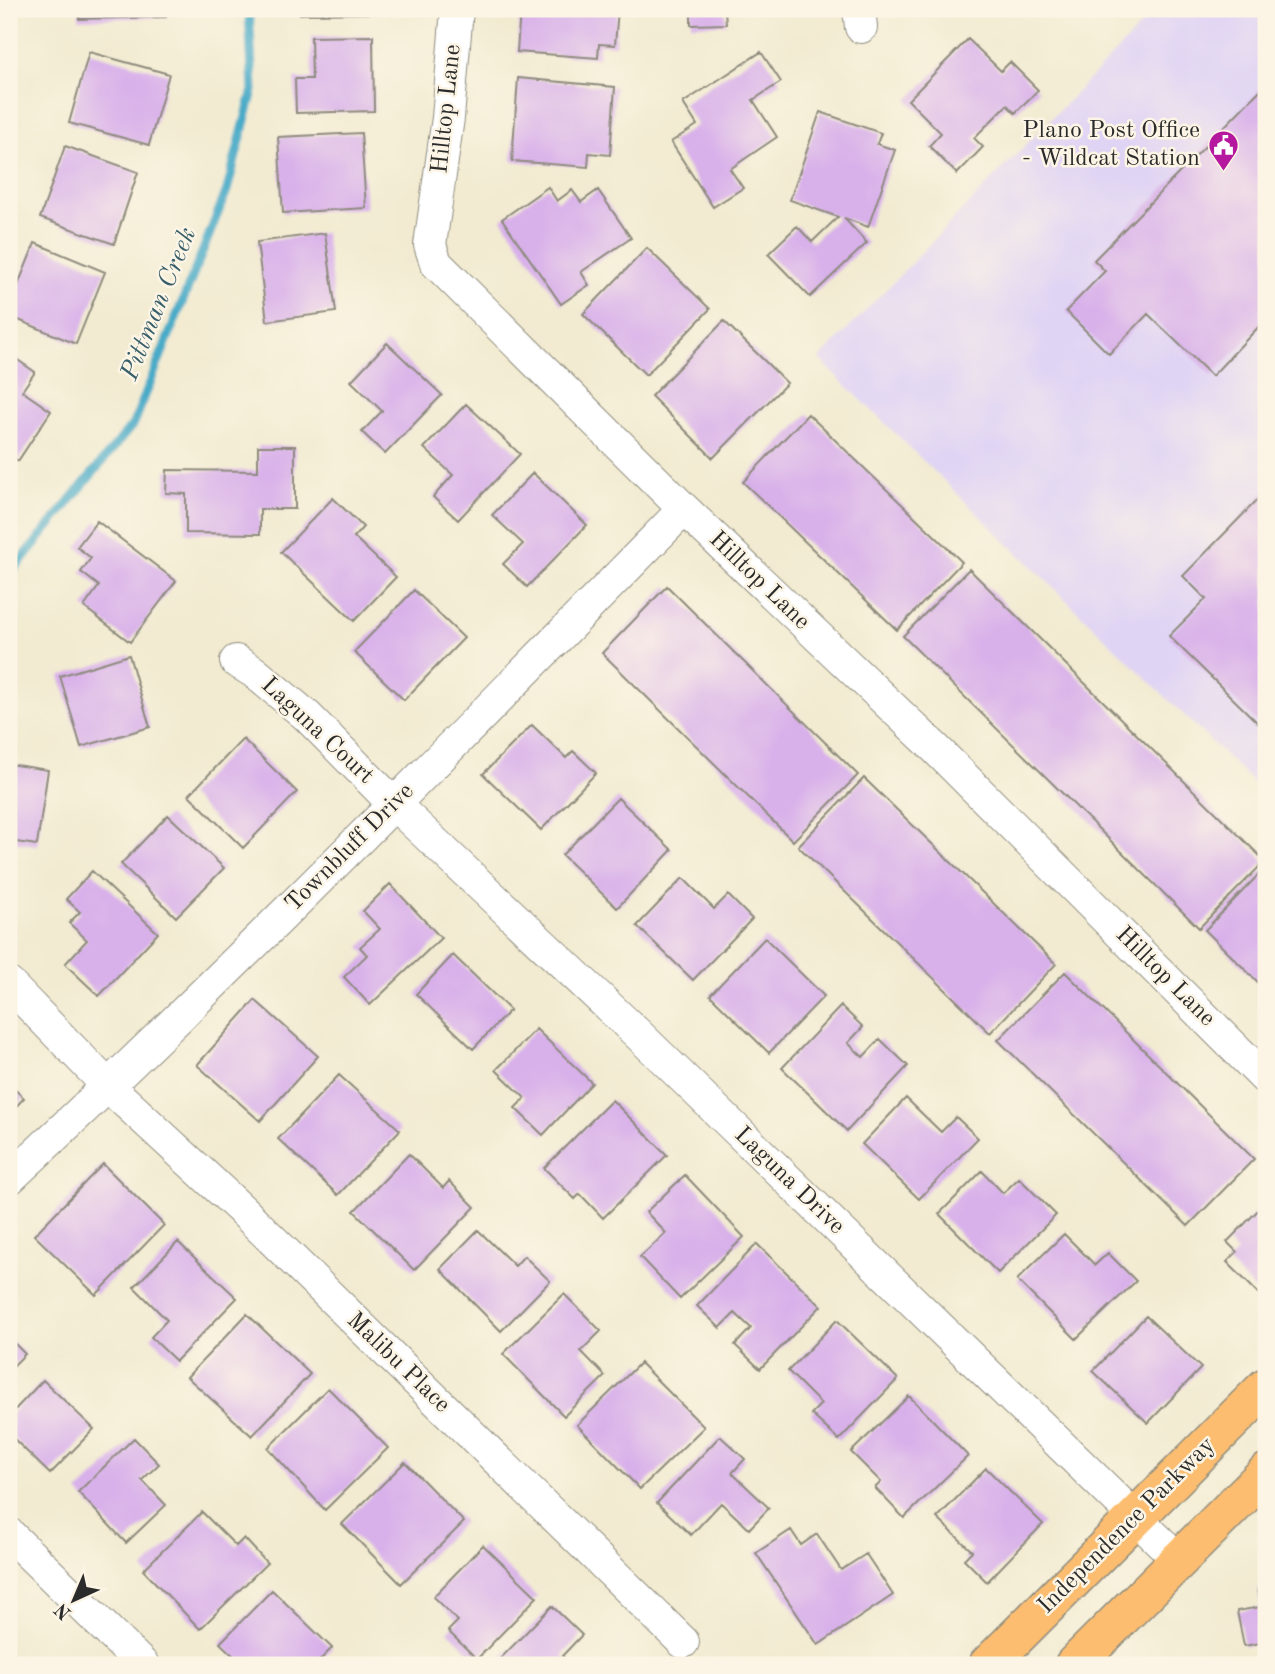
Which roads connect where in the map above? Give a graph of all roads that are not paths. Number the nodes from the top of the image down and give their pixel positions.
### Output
1 (457, 9) edge
2 (684, 509) junction
3 (236, 661) dead end
4 (395, 805) junction
5 (9, 984) edge
6 (1266, 1079) edge
7 (108, 1086) junction
8 (9, 1180) edge
9 (1266, 1387) edge
10 (1266, 1473) edge
11 (1135, 1517) junction
12 (9, 1534) edge
13 (1179, 1560) junction
14 (683, 1642) dead end
15 (143, 1665) edge
16 (988, 1665) edge
17 (1074, 1665) edge

1 - 2 street, Hilltop Lane
2 - 4 street, Townbluff Drive
2 - 6 street, Hilltop Lane
3 - 4 street, Laguna Court
4 - 7 street, Townbluff Drive
4 - 11 street, Laguna Drive
5 - 7 street, Malibu Place
7 - 8 street, Townbluff Drive
7 - 14 street, Malibu Place
9 - 11 main road, Independence Parkway
10 - 13 main road
11 - 13 street, Laguna Drive
11 - 16 main road, Independence Parkway
12 - 15 street
13 - 17 main road

